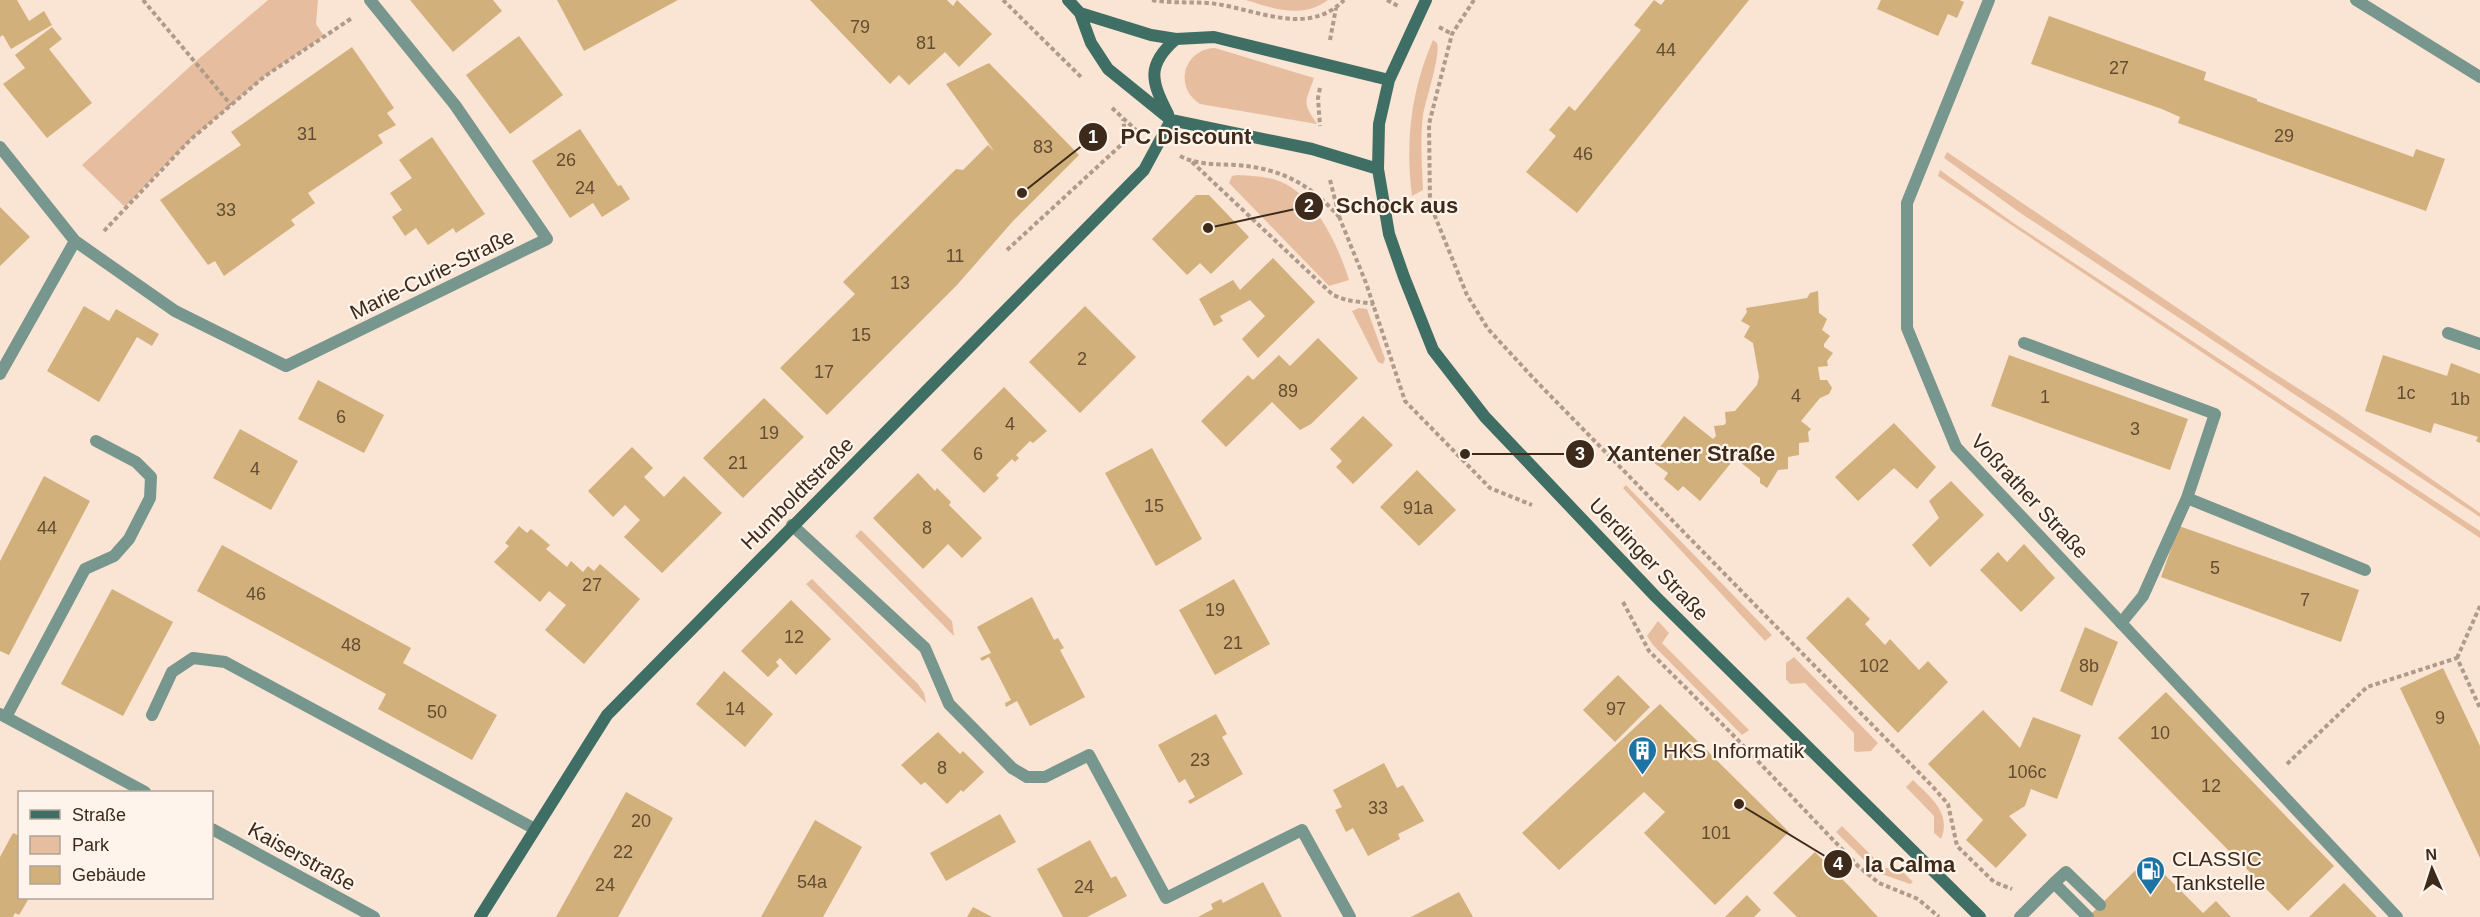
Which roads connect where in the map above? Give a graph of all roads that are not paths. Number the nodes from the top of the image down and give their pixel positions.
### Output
1 (1068, 0) edge
2 (1426, 0) edge
3 (1989, 0) edge
4 (2356, 0) edge
5 (372, 2) edge
6 (1080, 13) junction
7 (1176, 39) junction
8 (2480, 77) edge
9 (1389, 80) junction
10 (1171, 120) junction
11 (0, 147) edge
12 (1378, 169) junction
13 (75, 241) junction
14 (2448, 333) dead end
15 (2024, 342) dead end
16 (2480, 344) edge
17 (0, 374) edge
18 (96, 441) dead end
19 (2187, 498) junction
20 (792, 525) junction
21 (2365, 570) dead end
22 (2121, 623) junction
23 (3, 715) edge
24 (152, 715) dead end
25 (143, 791) edge
26 (536, 829) junction
27 (213, 830) edge
28 (2054, 883) junction
29 (2100, 905) dead end
30 (374, 917) edge
31 (480, 917) edge
32 (1350, 917) edge
33 (1980, 917) edge
34 (2020, 917) edge
35 (2088, 917) edge
36 (2397, 917) edge

1 - 6 main road
2 - 9 main road, Uerdinger Straße
3 - 22 street, Voßrather Straße
4 - 8 street
5 - 13 street, Marie-Curie-Straße
6 - 7 main road
6 - 10 main road
7 - 9 main road
7 - 10 main road
9 - 12 main road, Uerdinger Straße
10 - 12 main road
10 - 20 main road, Humboldtstraße
11 - 13 street, Marie-Curie-Straße
12 - 33 main road, Uerdinger Straße
13 - 17 street
14 - 16 street
15 - 19 street
18 - 23 street
19 - 21 street
19 - 22 street
20 - 26 main road, Humboldtstraße
20 - 32 street
22 - 36 street, Voßrather Straße
23 - 25 street
24 - 26 street
26 - 31 main road, Humboldtstraße
27 - 30 street, Kaiserstraße
28 - 29 street
28 - 34 street
28 - 35 street

